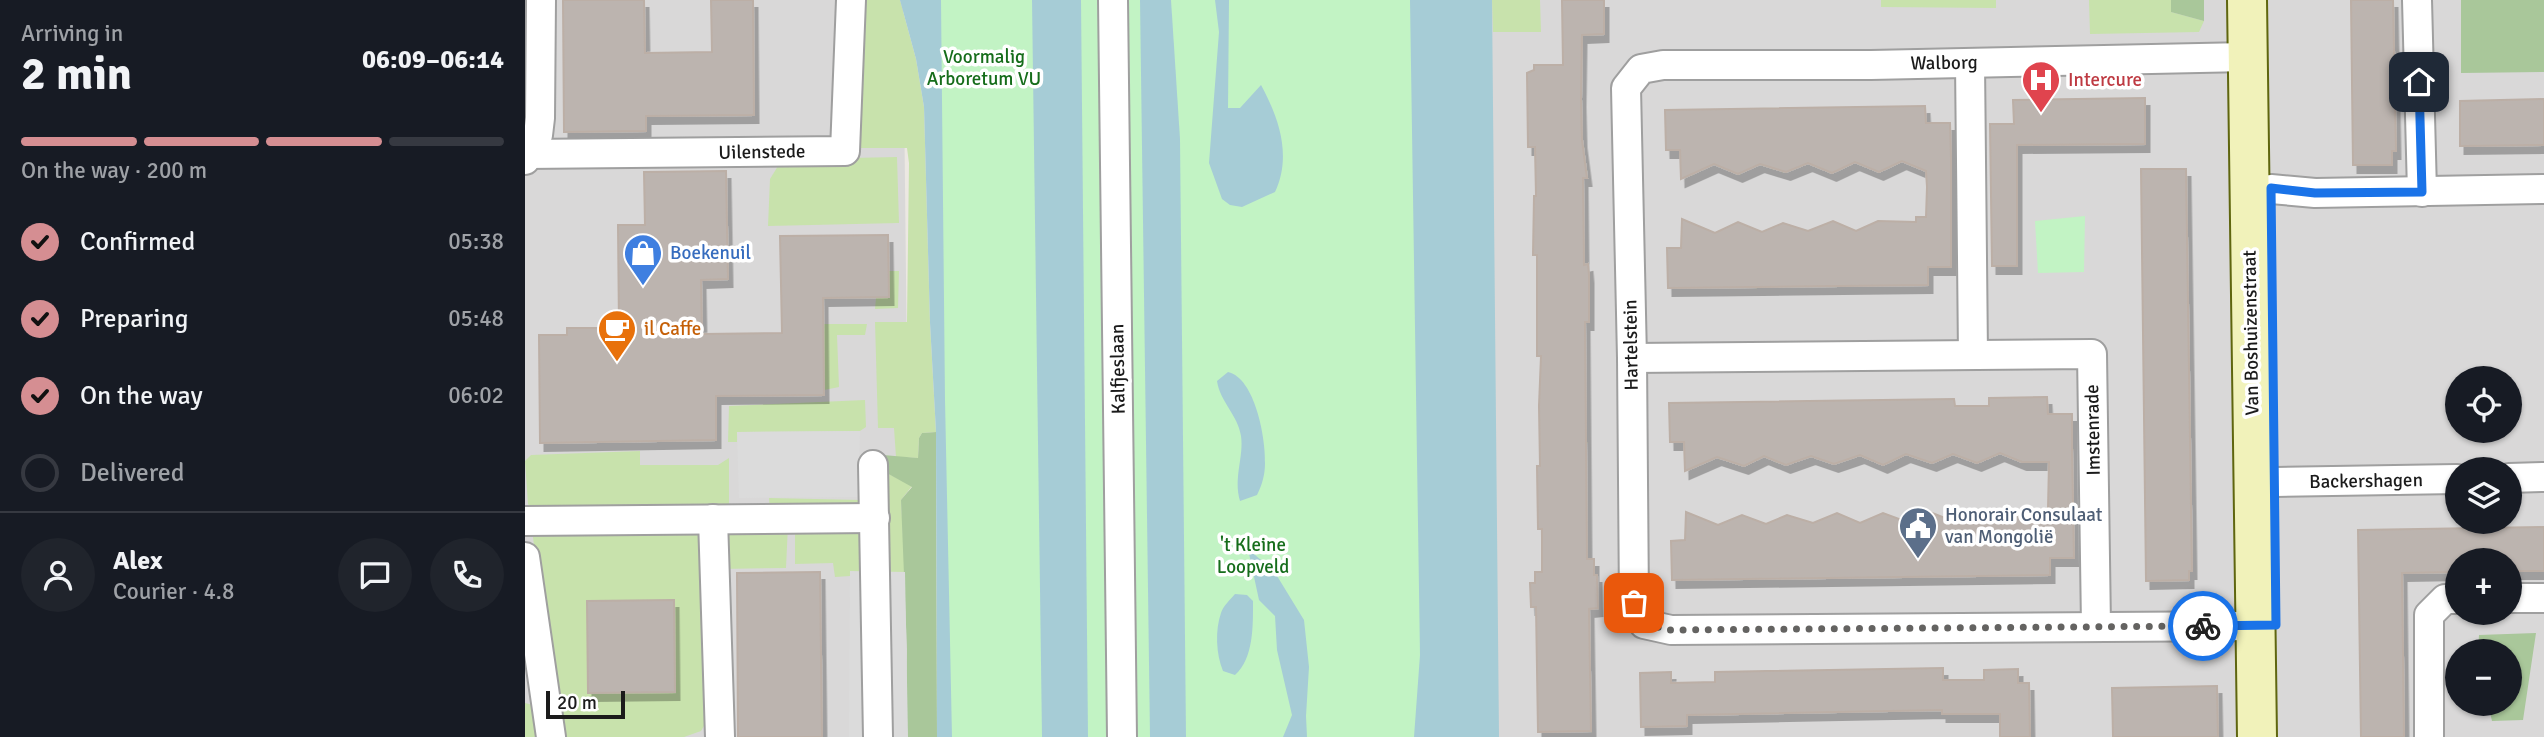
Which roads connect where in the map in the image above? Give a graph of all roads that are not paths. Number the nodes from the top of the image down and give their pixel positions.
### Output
1 (541, 0) edge
2 (851, 0) edge
3 (1113, 0) edge
4 (2247, 0) edge
5 (2268, 0) edge
6 (2417, 0) edge
7 (2258, 57) junction
8 (1970, 63) junction
9 (1641, 69) joint
10 (526, 156) edge
11 (2260, 186) junction
12 (2544, 189) edge
13 (2422, 192) junction
14 (1973, 355) junction
15 (1632, 358) junction
16 (873, 465) dead end
17 (2544, 477) edge
18 (2522, 478) edge
19 (2445, 479) edge
20 (2264, 482) junction
21 (875, 518) junction
22 (713, 519) junction
23 (525, 521) edge
24 (525, 557) edge
25 (2522, 598) edge
26 (2544, 598) edge
27 (2445, 599) edge
28 (2266, 625) junction
29 (2095, 626) junction
30 (535, 694) edge
31 (551, 737) edge
32 (720, 737) edge
33 (879, 737) edge
34 (1122, 737) edge
35 (2257, 737) edge
36 (2278, 737) edge
37 (2430, 737) edge

1 - 10 street, Uilenstede
2 - 10 street, Uilenstede
3 - 34 street, Kalfjeslaan
4 - 7 street, Van Boshuizenstraat
5 - 7 street, Van Boshuizenstraat
6 - 13 street
7 - 8 street, Walborg
7 - 11 street, Van Boshuizenstraat
8 - 9 street, Walborg
8 - 14 street
9 - 15 street, Hartelstein
11 - 13 street
11 - 20 street, Van Boshuizenstraat
12 - 13 street
14 - 15 street, Imstenrade
14 - 29 street, Imstenrade
15 - 29 street, Hartelstein
16 - 21 street
17 - 18 street
19 - 20 street, Backershagen
20 - 28 street, Van Boshuizenstraat
21 - 22 street
21 - 33 street
22 - 23 street
22 - 32 street
24 - 30 street
25 - 26 street
27 - 37 street
28 - 29 street
28 - 35 street, Van Boshuizenstraat
28 - 36 street, Van Boshuizenstraat
30 - 31 street

